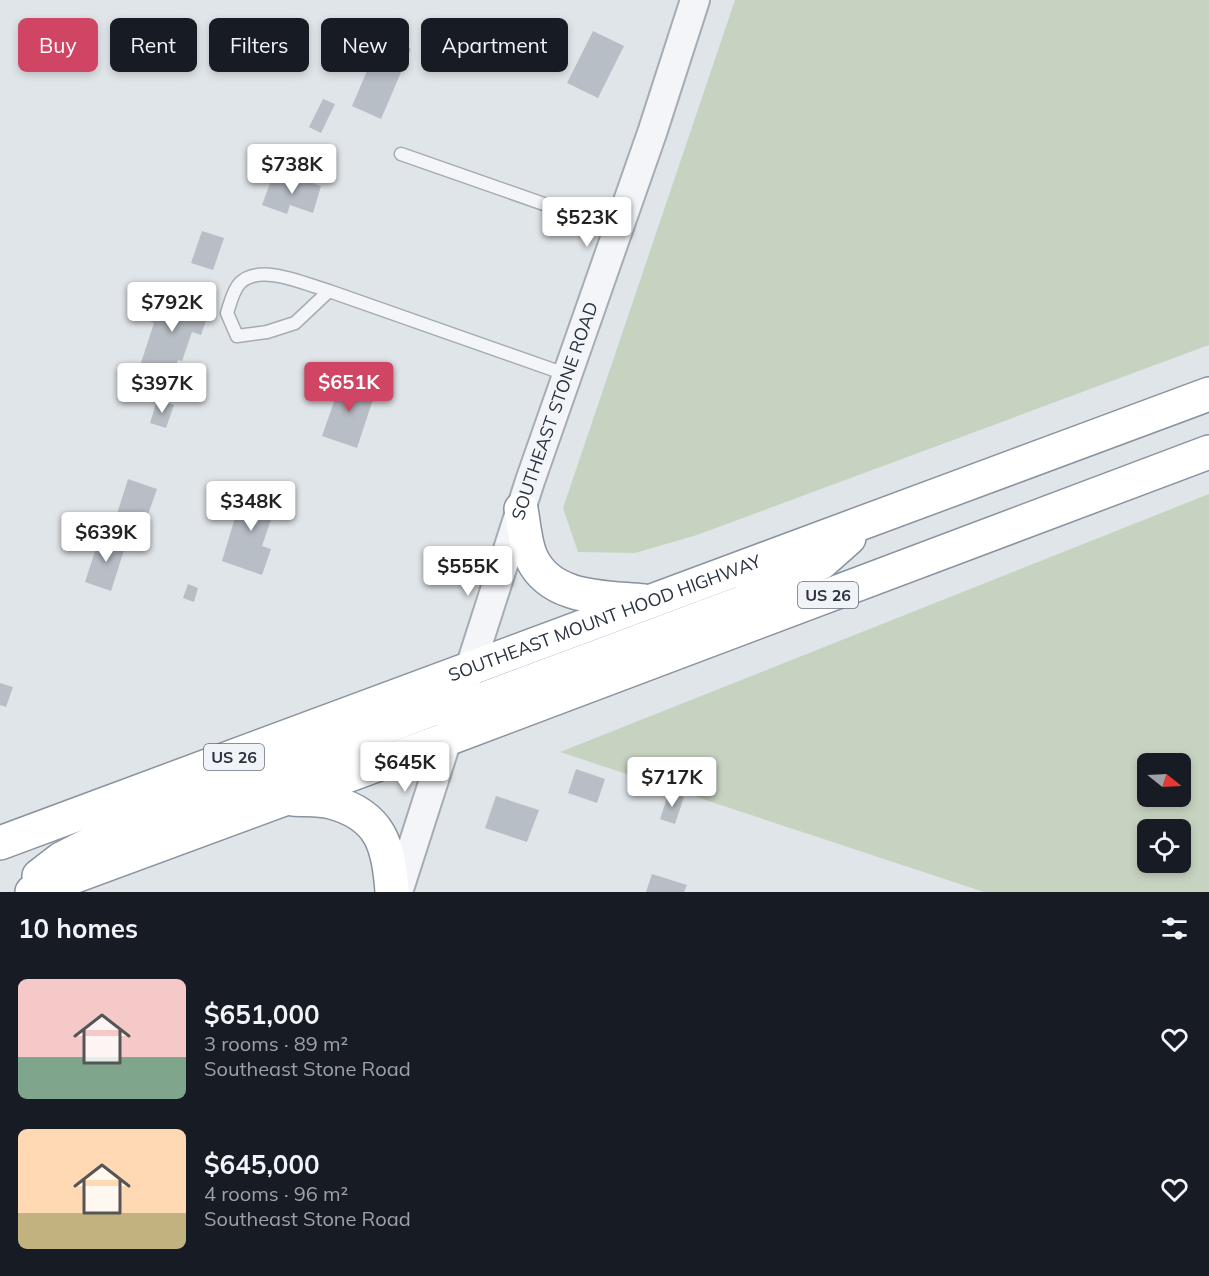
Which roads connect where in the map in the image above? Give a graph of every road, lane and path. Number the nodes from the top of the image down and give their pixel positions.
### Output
1 (695, 0) edge
2 (401, 154) dead end
3 (618, 230) junction
4 (328, 291) junction
5 (568, 375) junction
6 (1209, 394) edge
7 (1209, 452) edge
8 (521, 509) junction
9 (866, 523) junction
10 (652, 602) junction
11 (458, 704) junction
12 (286, 799) junction
13 (0, 843) edge
14 (19, 892) edge
15 (32, 892) edge
16 (392, 892) edge
17 (398, 892) edge

1 - 3 street, SOUTHEAST STONE ROAD
2 - 3 lane
3 - 5 street, SOUTHEAST STONE ROAD
4 - 4 lane
4 - 5 lane
5 - 8 street, SOUTHEAST STONE ROAD
6 - 9 highway, SOUTHEAST MOUNT HOOD HIGHWAY / US 26
7 - 11 highway, SOUTHEAST MOUNT HOOD HIGHWAY / US 26
8 - 10 highway
8 - 11 street, SOUTHEAST STONE ROAD
9 - 10 highway, SOUTHEAST MOUNT HOOD HIGHWAY / US 26
9 - 11 highway
10 - 11 highway, SOUTHEAST MOUNT HOOD HIGHWAY / US 26
11 - 12 highway, SOUTHEAST MOUNT HOOD HIGHWAY / US 26
11 - 13 highway, SOUTHEAST MOUNT HOOD HIGHWAY / US 26
11 - 14 highway
11 - 17 street, SOUTHEAST STONE ROAD
12 - 15 highway, SOUTHEAST MOUNT HOOD HIGHWAY / US 26
12 - 16 highway

